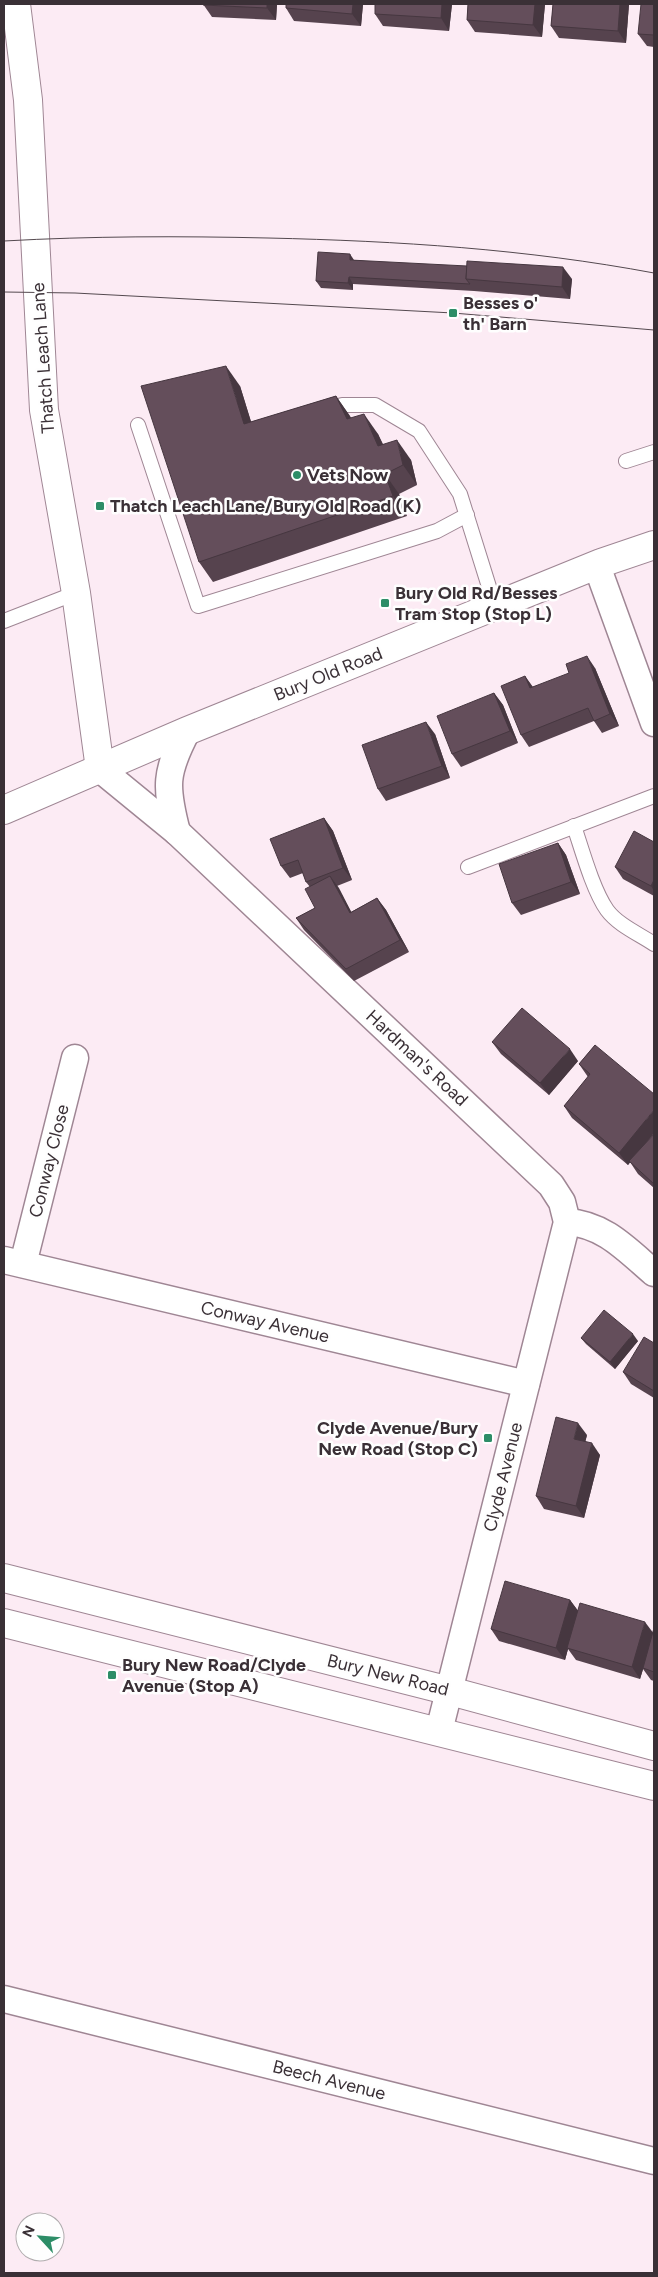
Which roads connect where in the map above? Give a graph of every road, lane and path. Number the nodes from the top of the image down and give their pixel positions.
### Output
1 (16, 4) edge
2 (312, 416) edge
3 (138, 425) dead end
4 (654, 452) edge
5 (626, 461) dead end
6 (467, 515) junction
7 (654, 544) edge
8 (597, 566) junction
9 (76, 593) junction
10 (495, 606) junction
11 (4, 621) edge
12 (654, 723) edge
13 (187, 731) junction
14 (100, 769) junction
15 (654, 796) edge
16 (4, 810) edge
17 (574, 826) junction
18 (177, 832) junction
19 (468, 867) dead end
20 (654, 944) edge
21 (76, 1058) dead end
22 (567, 1222) junction
23 (13, 1262) edge
24 (654, 1273) edge
25 (526, 1384) junction
26 (4, 1578) edge
27 (4, 1623) edge
28 (450, 1691) junction
29 (439, 1731) junction
30 (654, 1746) edge
31 (654, 1786) edge
32 (4, 1999) edge
33 (654, 2161) edge

1 - 9 main road, Thatch Leach Lane
2 - 6 lane
3 - 6 lane
4 - 5 lane
6 - 10 lane
7 - 8 main road, Bury Old Road
8 - 10 main road, Bury Old Road
8 - 12 street
9 - 11 lane
9 - 14 main road, Thatch Leach Lane
10 - 13 main road, Bury Old Road
13 - 14 main road, Bury Old Road
13 - 18 street
14 - 16 main road, Bury Old Road
14 - 18 street, Hardman's Road
15 - 17 lane
17 - 19 lane
17 - 20 lane
18 - 22 street, Hardman's Road
21 - 23 street, Conway Close
22 - 24 street
22 - 25 street, Clyde Avenue
23 - 25 street, Conway Avenue
25 - 28 street, Clyde Avenue
26 - 28 main road, Bury New Road
27 - 29 main road
28 - 29 street, Clyde Avenue
28 - 30 main road, Bury New Road
29 - 31 main road
32 - 33 street, Beech Avenue

